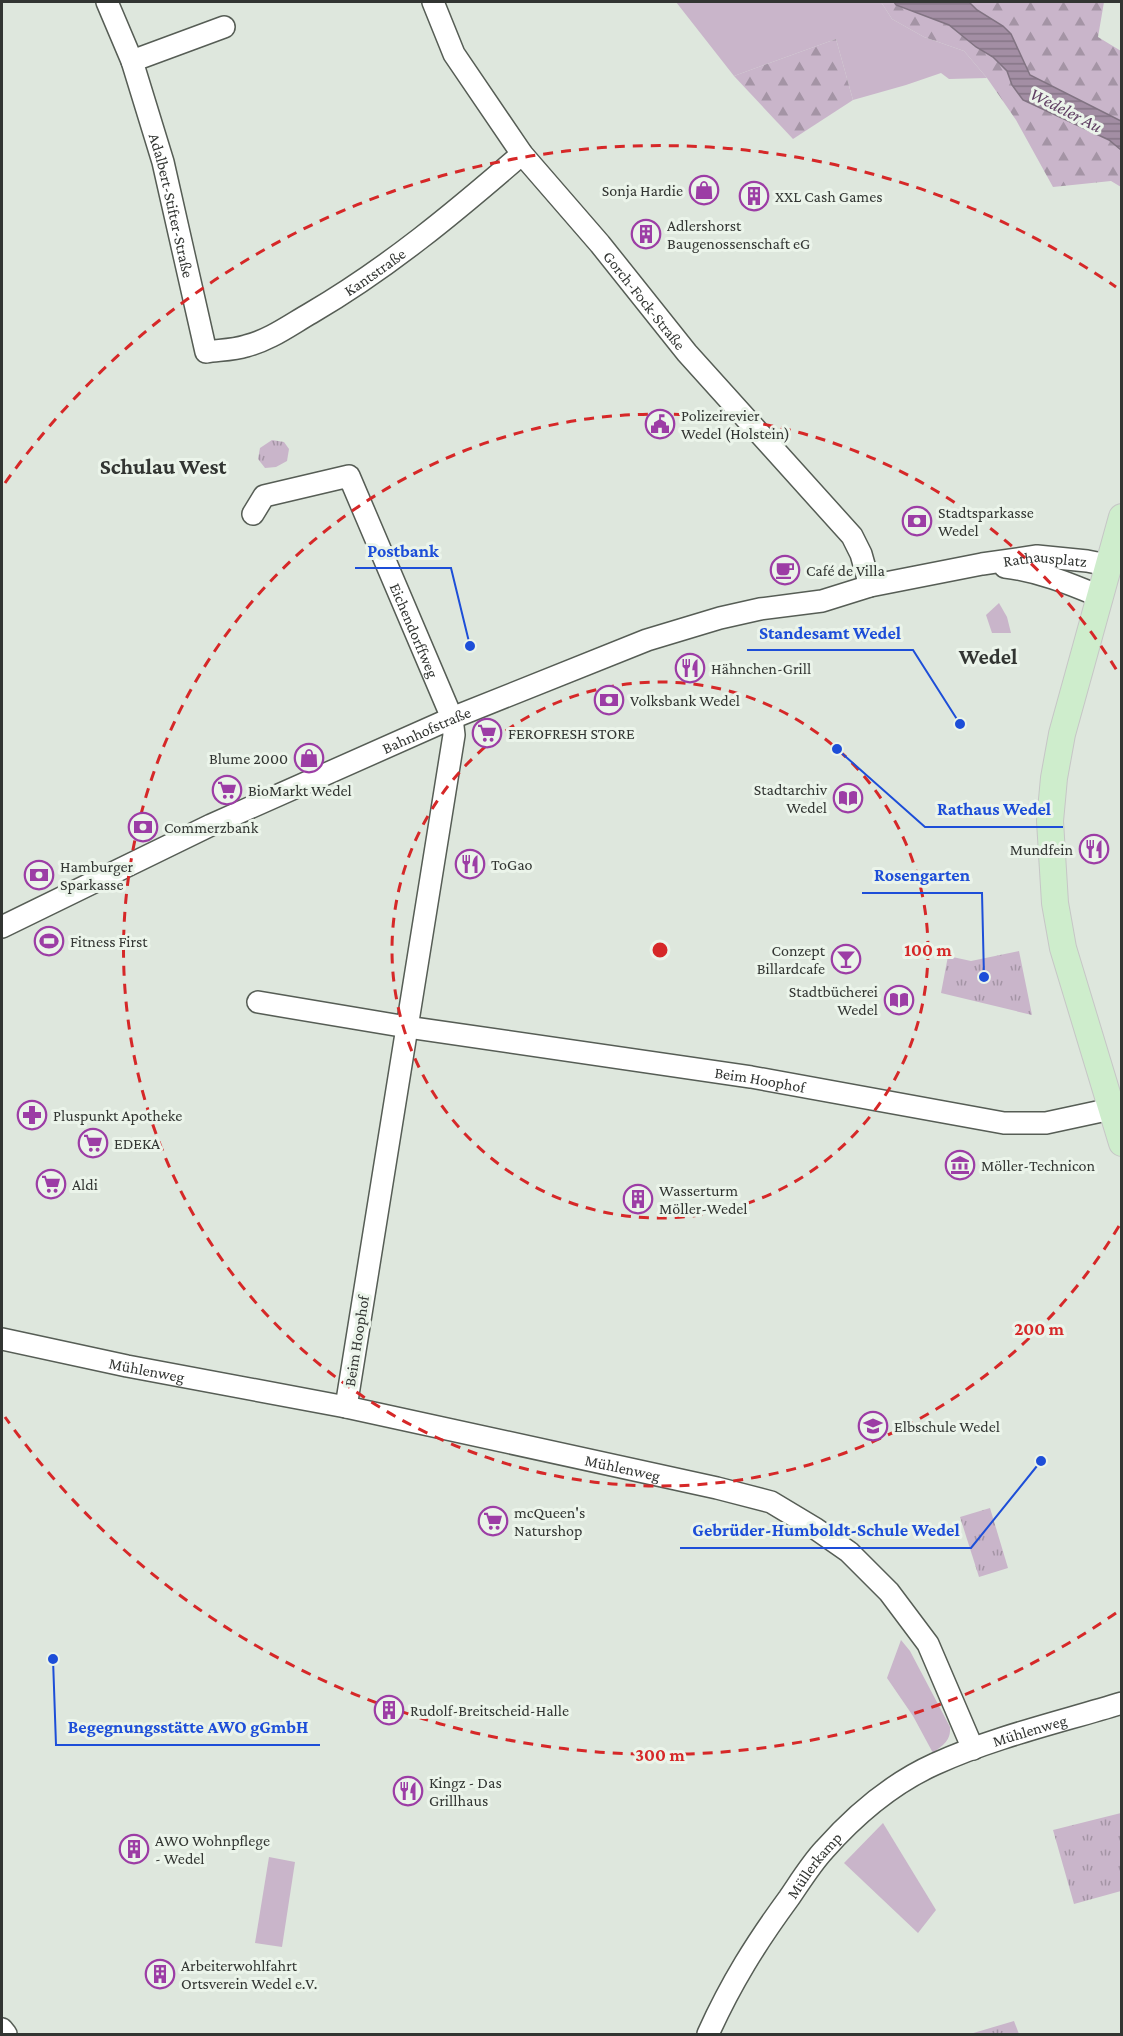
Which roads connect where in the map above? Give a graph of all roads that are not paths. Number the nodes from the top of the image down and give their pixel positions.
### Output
1 (107, 2) edge
2 (433, 2) edge
3 (224, 27) dead end
4 (132, 61) junction
5 (522, 154) junction
6 (206, 352) joint
7 (254, 514) dead end
8 (1122, 517) edge
9 (982, 564) junction
10 (1107, 565) junction
11 (870, 586) junction
12 (1099, 596) junction
13 (452, 718) junction
14 (2, 927) edge
15 (258, 1002) dead end
16 (407, 1027) junction
17 (1111, 1109) junction
18 (1122, 1143) edge
19 (2, 1339) edge
20 (346, 1407) junction
21 (1122, 1703) edge
22 (973, 1749) junction
23 (2, 2029) edge
24 (6, 2034) edge
25 (708, 2034) edge

1 - 4 street, Adalbert-Stifter-Straße
2 - 5 street, Gorch-Fock-Straße
3 - 4 street
4 - 6 street, Adalbert-Stifter-Straße
5 - 6 street, Kantstraße
5 - 11 street, Gorch-Fock-Straße
7 - 13 street, Eichendorffweg
8 - 10 main road
9 - 10 street, Rathausplatz
9 - 11 street, Rathausplatz
9 - 12 street, Rathausplatz
10 - 12 main road
11 - 13 street, Bahnhofstraße
12 - 17 main road
13 - 14 street, Bahnhofstraße
13 - 16 street, Beim Hoophof
15 - 16 street, Beim Hoophof
16 - 17 street, Beim Hoophof
16 - 20 street, Beim Hoophof
17 - 18 main road
19 - 20 street, Mühlenweg
20 - 22 street, Mühlenweg
21 - 22 street, Mühlenweg
22 - 25 street, Müllerkamp
23 - 24 street

